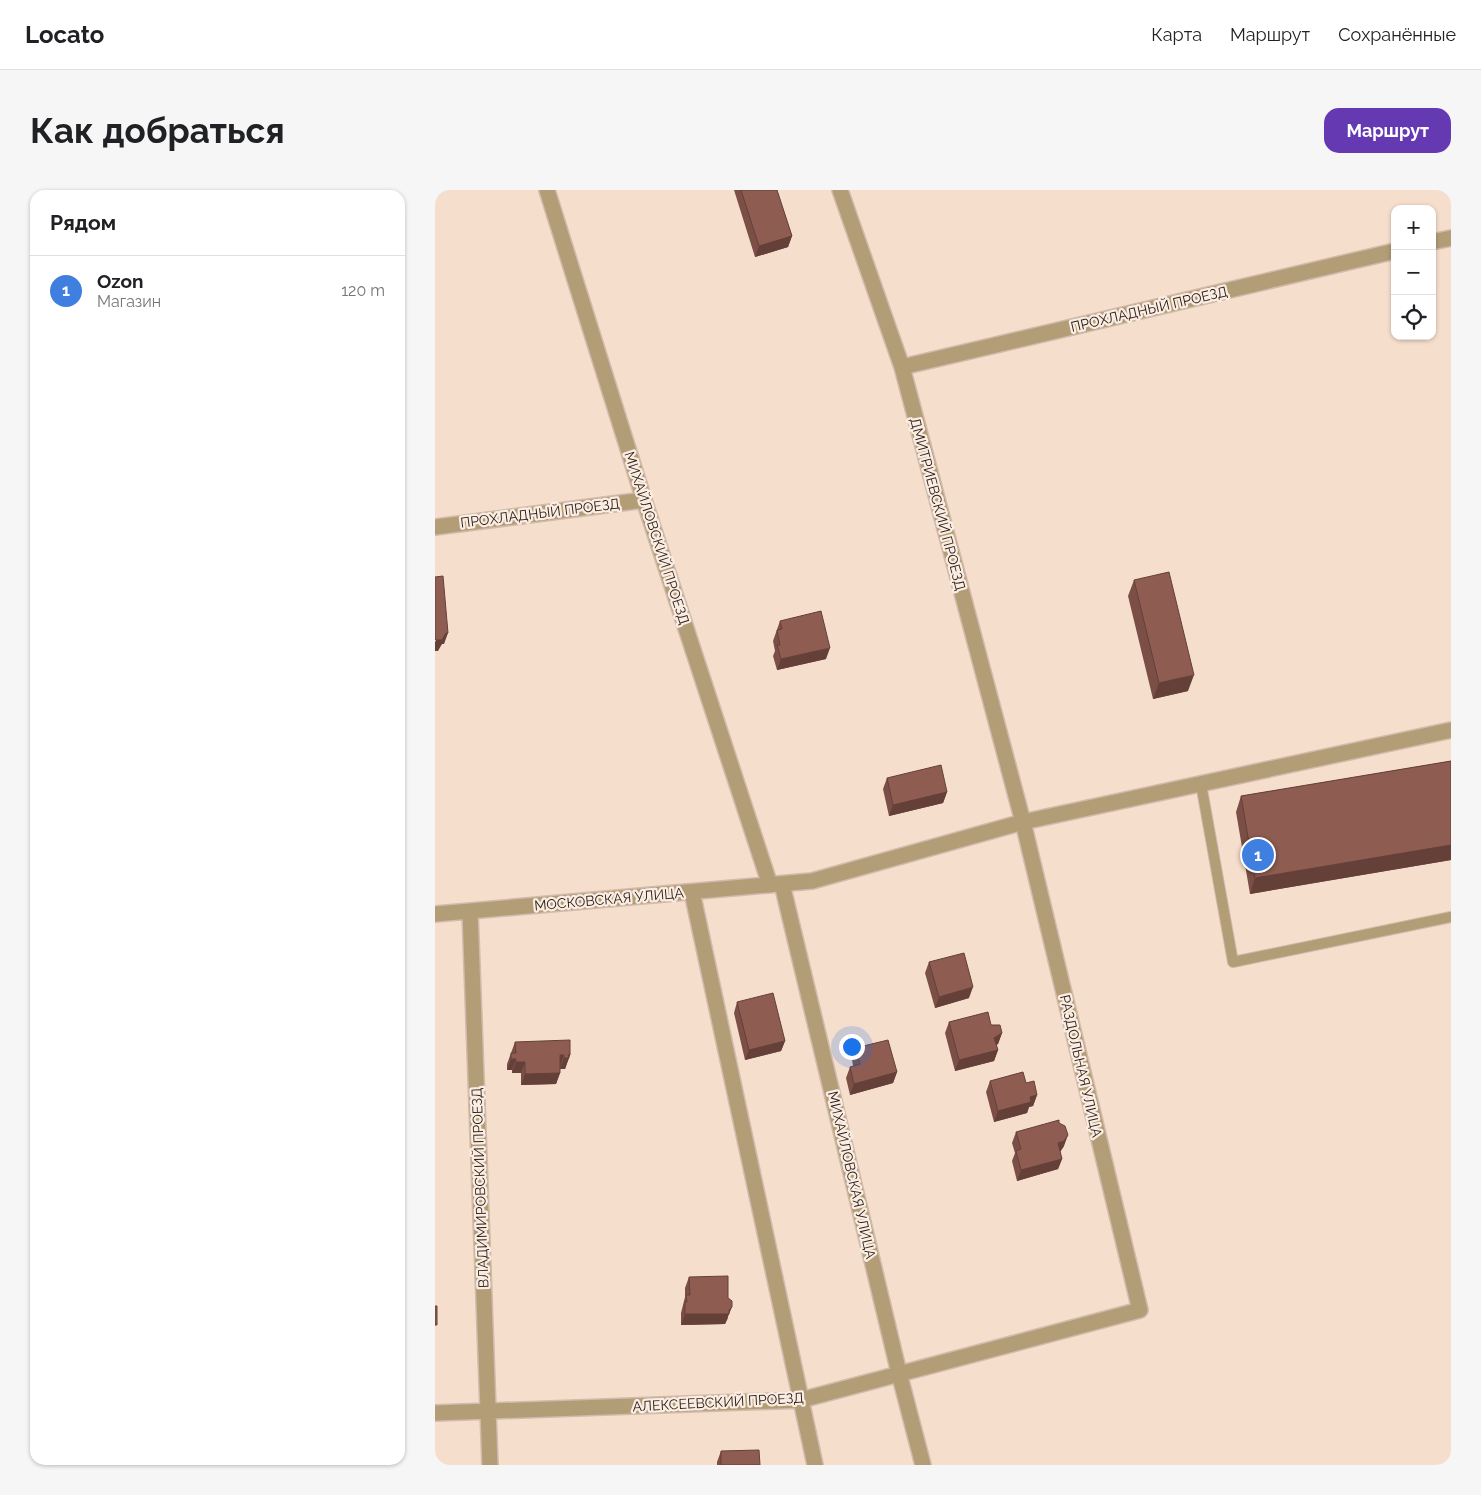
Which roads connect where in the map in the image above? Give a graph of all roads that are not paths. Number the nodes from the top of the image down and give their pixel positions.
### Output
1 (547, 190) edge
2 (840, 190) edge
3 (1451, 238) edge
4 (1436, 241) edge
5 (1391, 252) edge
6 (902, 367) junction
7 (644, 500) junction
8 (435, 526) edge
9 (1451, 730) edge
10 (1201, 784) junction
11 (1023, 822) junction
12 (776, 884) junction
13 (692, 892) junction
14 (470, 911) junction
15 (435, 914) edge
16 (1451, 917) edge
17 (1140, 1310) joint
18 (899, 1373) junction
19 (801, 1400) junction
20 (489, 1411) junction
21 (435, 1413) edge
22 (490, 1465) edge
23 (815, 1465) edge
24 (923, 1465) edge

1 - 7 street, МИХАЙЛОВСКИЙ ПРОЕЗД
2 - 6 street, ДМИТРИЕВСКИЙ ПРОЕЗД
3 - 4 street
5 - 6 street, ПРОХЛАДНЫЙ ПРОЕЗД
6 - 11 street, ДМИТРИЕВСКИЙ ПРОЕЗД
7 - 8 street, ПРОХЛАДНЫЙ ПРОЕЗД
7 - 12 street, МИХАЙЛОВСКИЙ ПРОЕЗД
9 - 10 street, МОСКОВСКАЯ УЛИЦА
10 - 11 street, МОСКОВСКАЯ УЛИЦА
10 - 16 lane
11 - 12 street, МОСКОВСКАЯ УЛИЦА
11 - 17 street, РАЗДОЛЬНАЯ УЛИЦА
12 - 13 street, МОСКОВСКАЯ УЛИЦА
12 - 18 street, МИХАЙЛОВСКАЯ УЛИЦА
13 - 14 street, МОСКОВСКАЯ УЛИЦА
13 - 19 street
14 - 15 street, МОСКОВСКАЯ УЛИЦА
14 - 20 street, ВЛАДИМИРОВСКИЙ ПРОЕЗД
17 - 18 street, АЛЕКСЕЕВСКИЙ ПРОЕЗД
18 - 19 street, АЛЕКСЕЕВСКИЙ ПРОЕЗД
18 - 24 street, МИХАЙЛОВСКАЯ УЛИЦА
19 - 20 street, АЛЕКСЕЕВСКИЙ ПРОЕЗД
19 - 23 street
20 - 21 street, АЛЕКСЕЕВСКИЙ ПРОЕЗД
20 - 22 street, ВЛАДИМИРОВСКИЙ ПРОЕЗД

